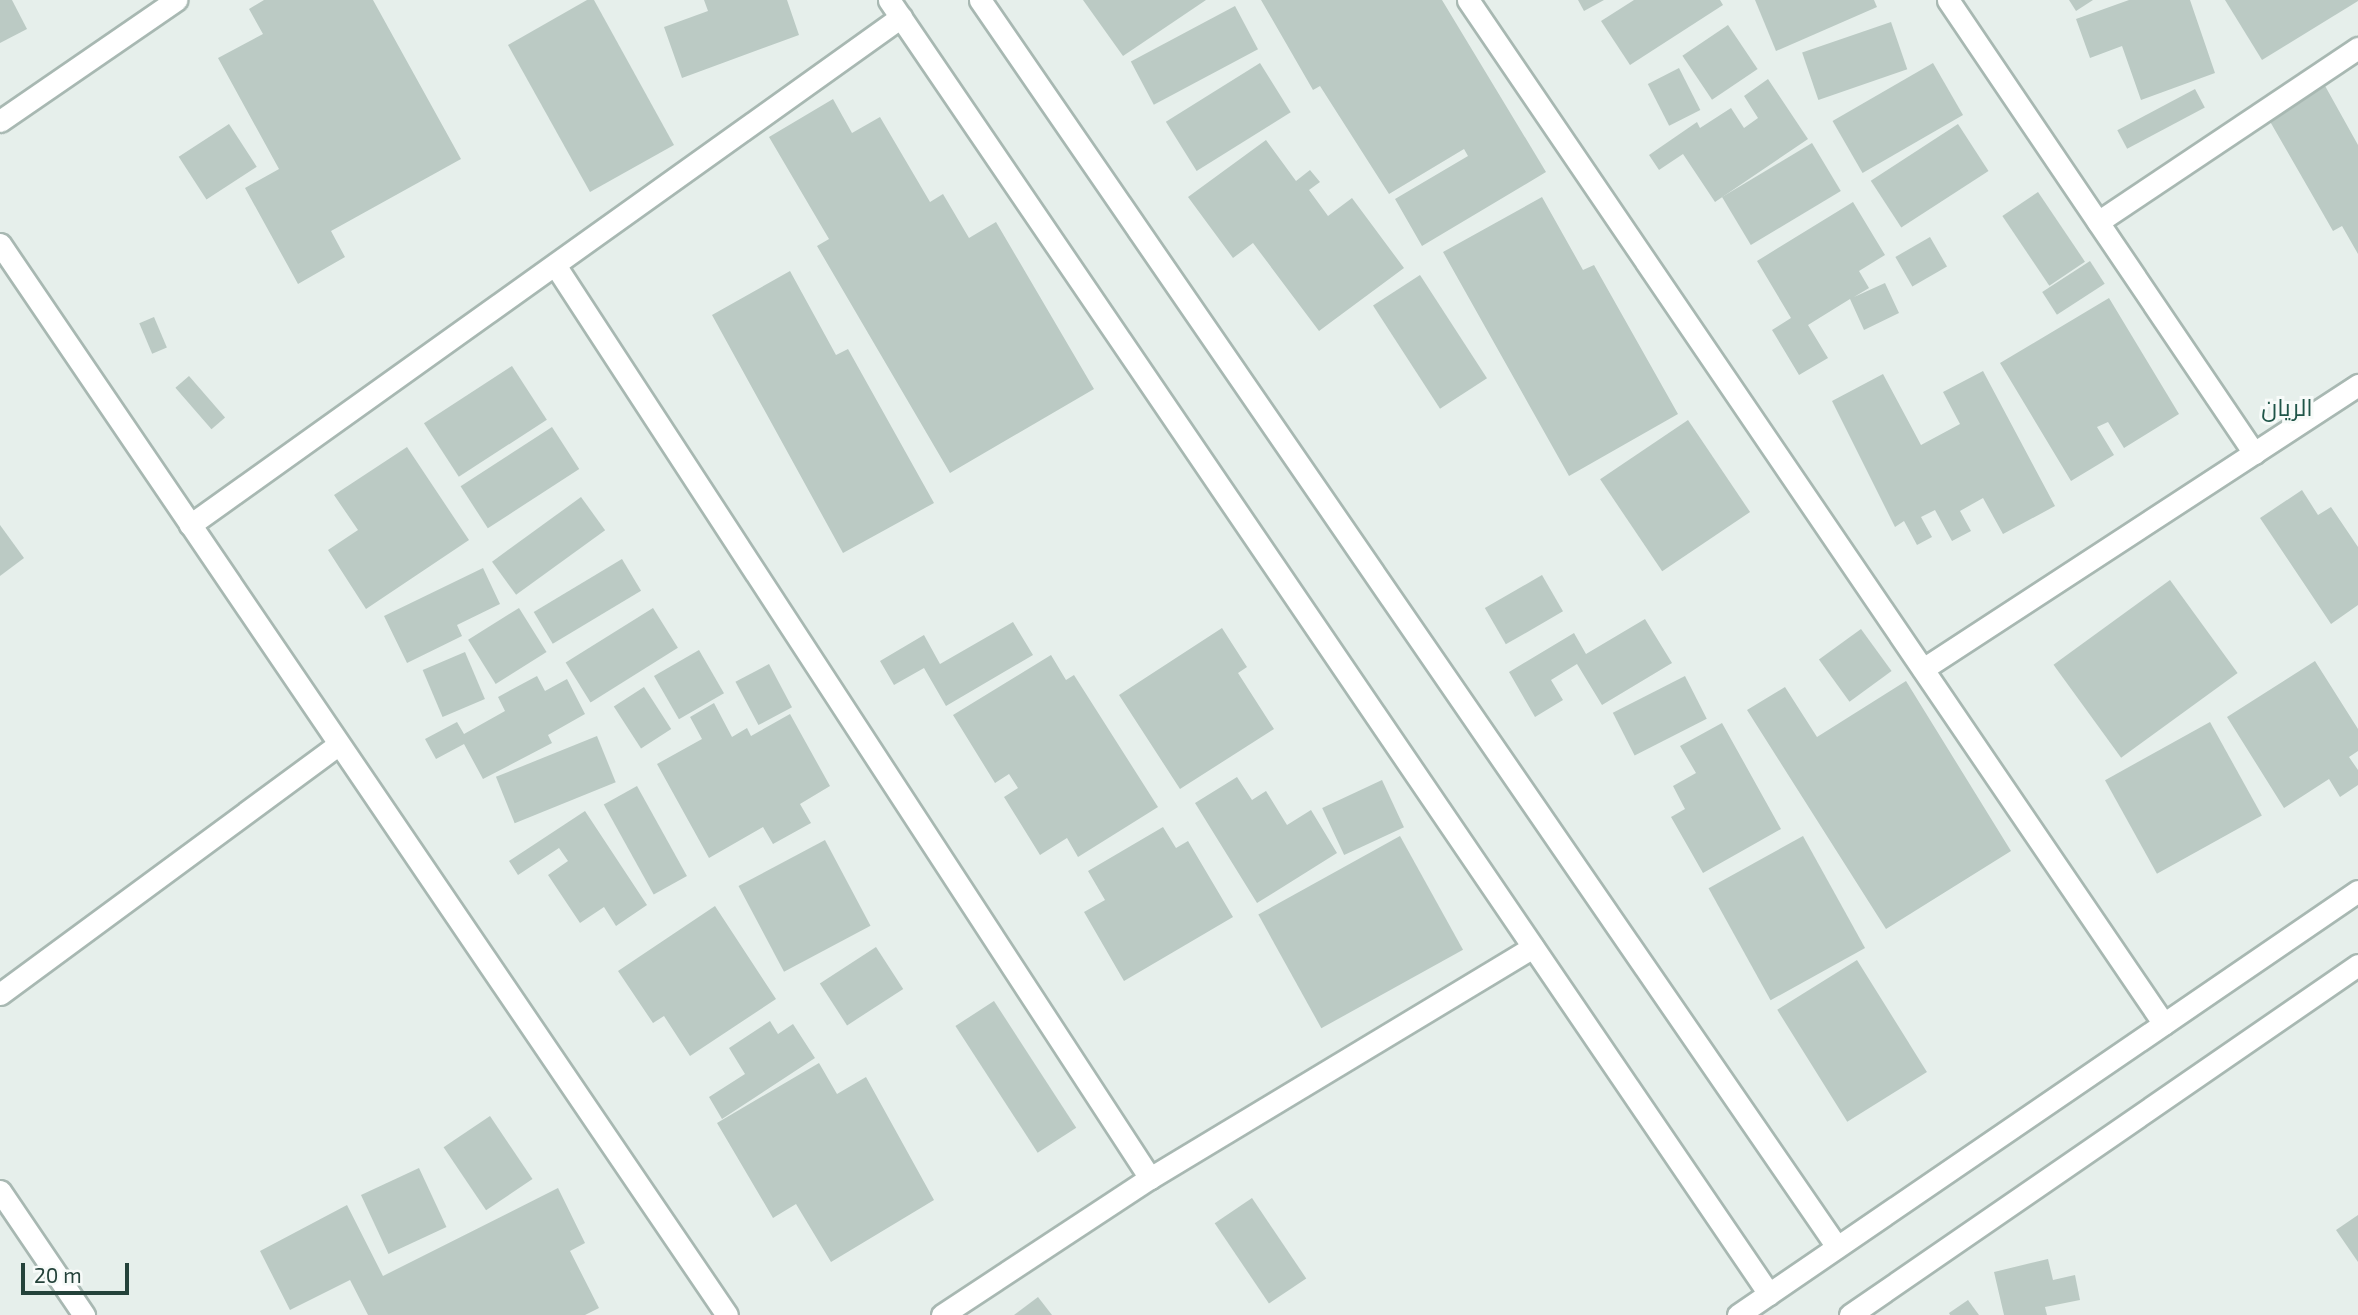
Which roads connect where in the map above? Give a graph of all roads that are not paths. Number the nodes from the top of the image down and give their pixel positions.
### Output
1 (176, 0) edge
2 (980, 0) edge
3 (1468, 0) edge
4 (1948, 0) edge
5 (895, 9) edge
6 (2358, 48) edge
7 (0, 121) edge
8 (2098, 222) junction
9 (0, 244) edge
10 (555, 265) junction
11 (2358, 384) edge
12 (2254, 453) junction
13 (190, 525) junction
14 (1923, 669) junction
15 (339, 744) junction
16 (2358, 891) edge
17 (1533, 947) junction
18 (2358, 965) edge
19 (0, 994) edge
20 (2164, 1024) junction
21 (1150, 1178) junction
22 (0, 1191) edge
23 (1838, 1247) junction
24 (1769, 1294) junction
25 (84, 1315) edge
26 (727, 1315) edge
27 (942, 1315) edge
28 (1738, 1315) edge
29 (1850, 1315) edge

1 - 7 street
2 - 23 street
3 - 14 street
4 - 8 street
5 - 10 street
5 - 17 street
6 - 8 street
8 - 12 street
9 - 13 street
10 - 13 street
10 - 21 street
11 - 12 street
12 - 14 street
13 - 15 street
14 - 20 street
15 - 19 street
15 - 26 street
16 - 20 street
17 - 21 street
17 - 24 street
18 - 29 street
20 - 23 street
21 - 27 street
22 - 25 street
23 - 24 street
24 - 28 street

